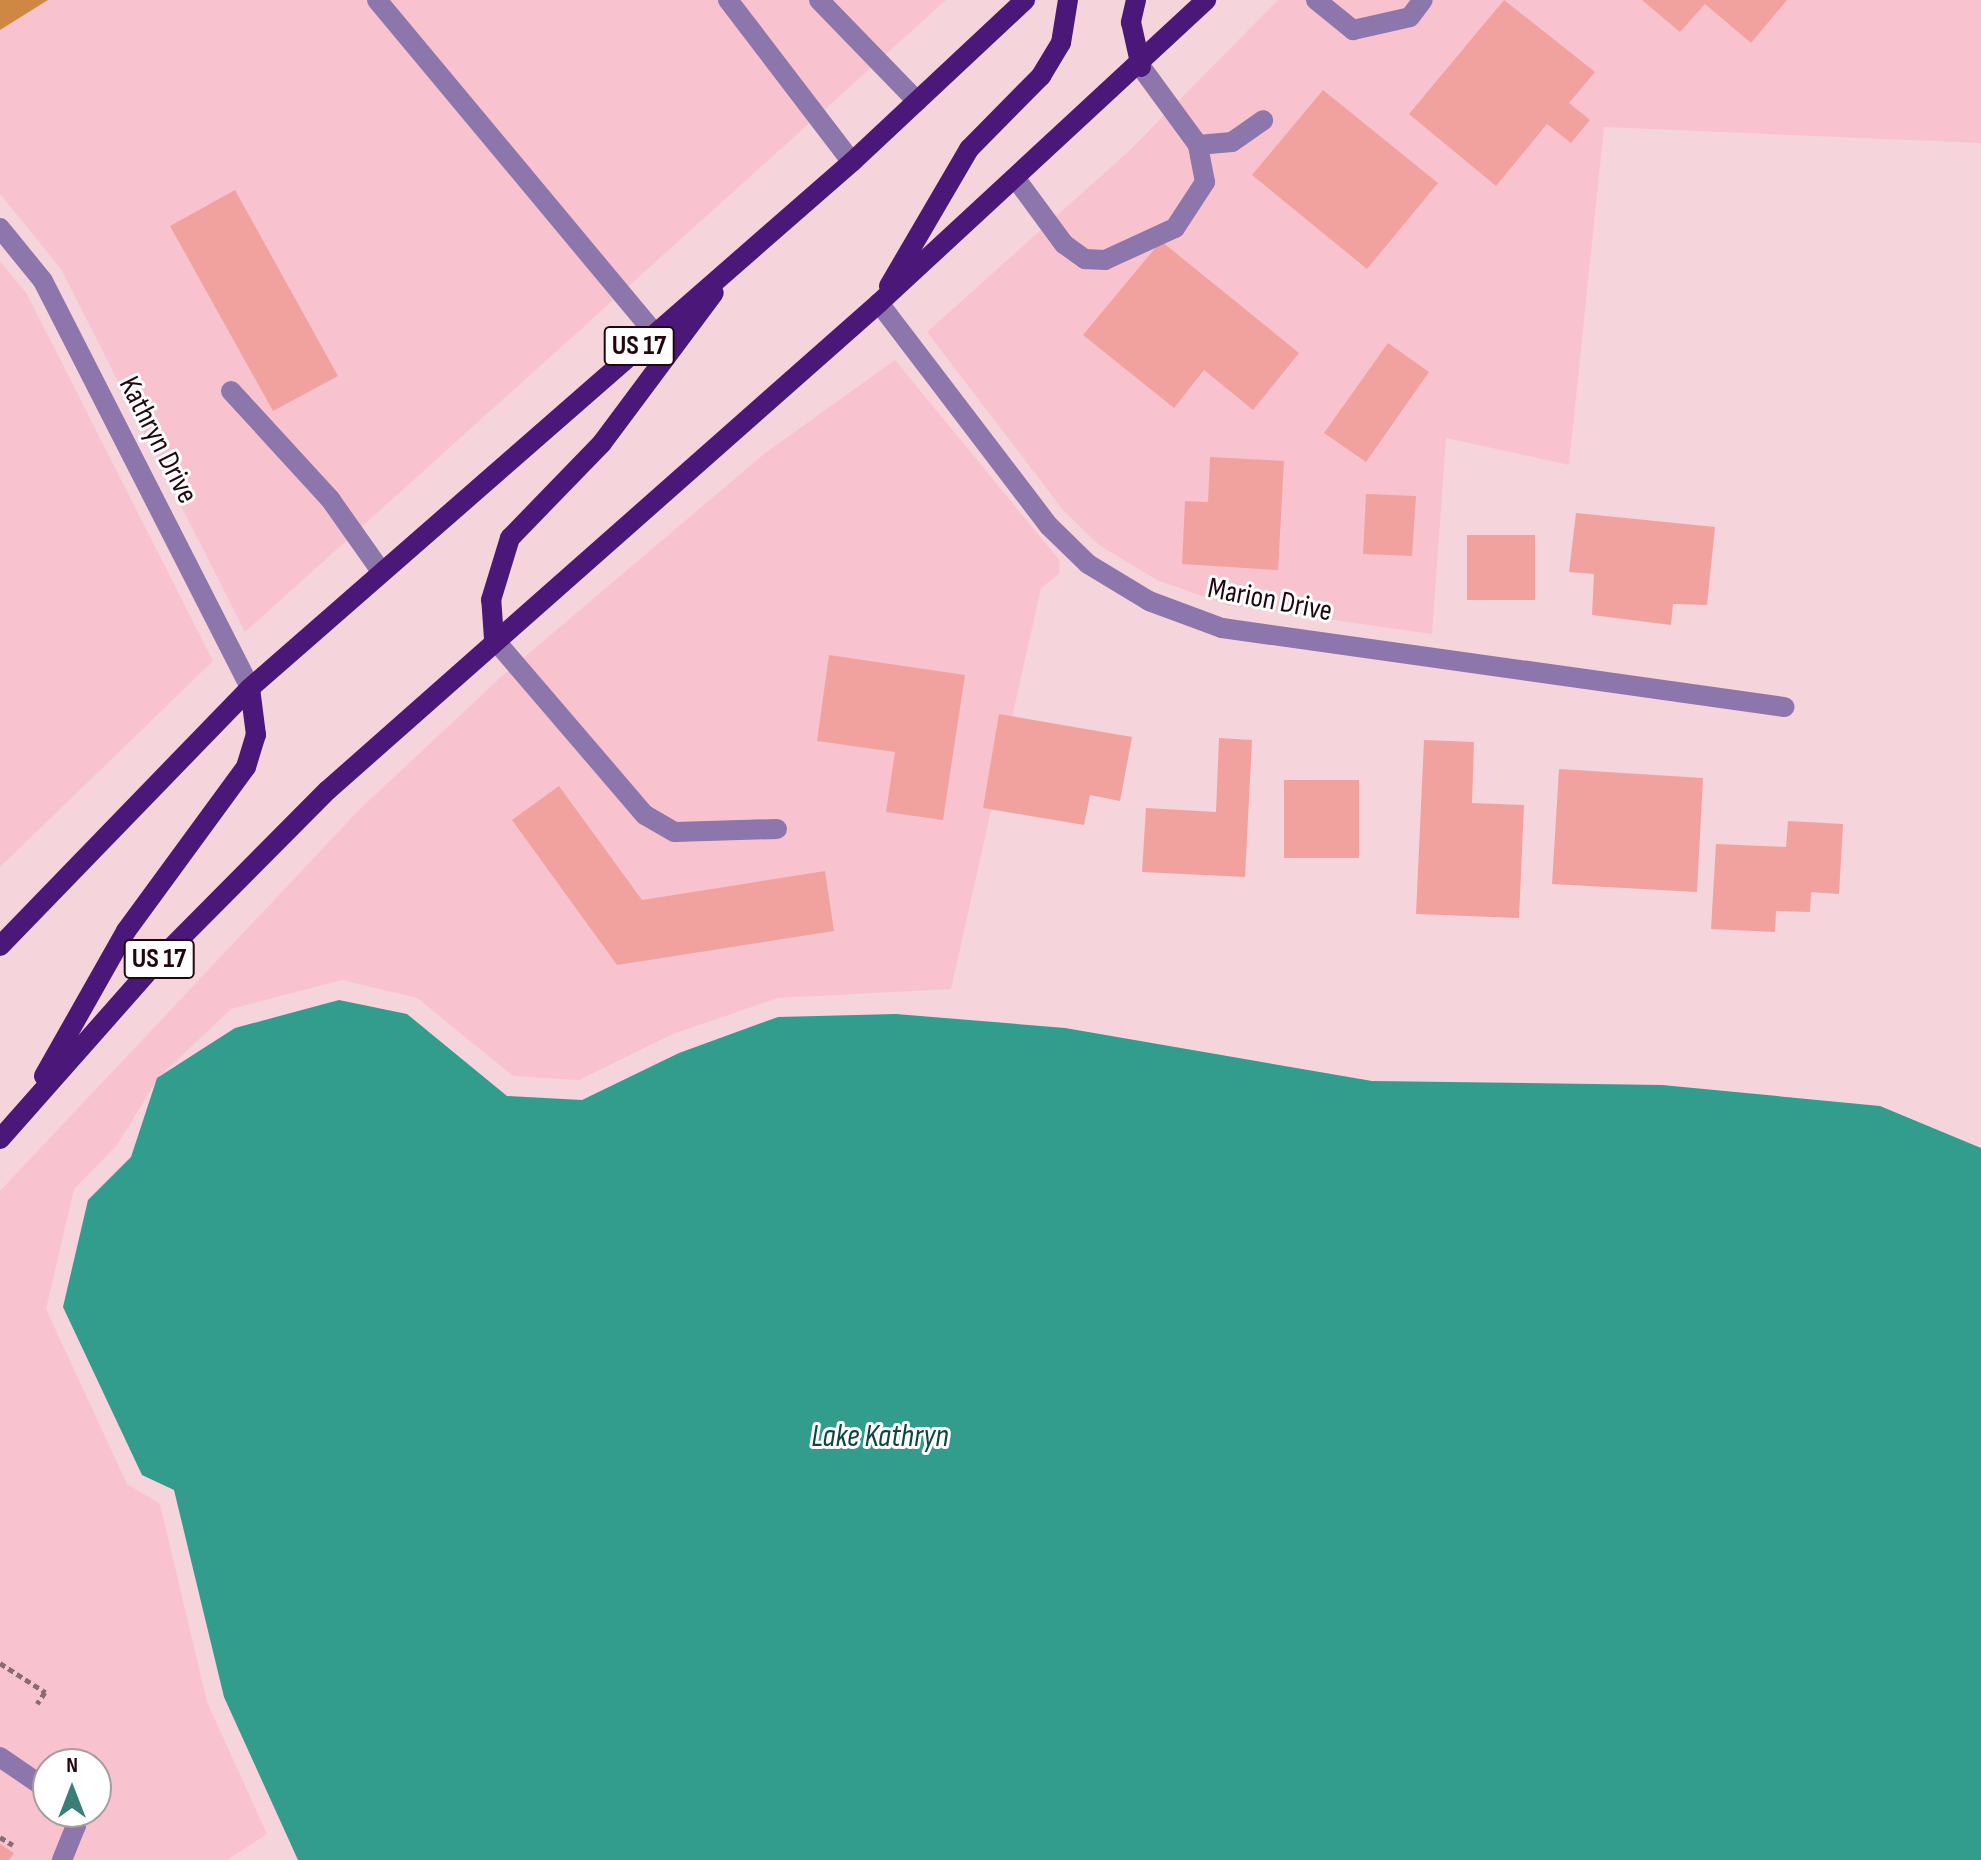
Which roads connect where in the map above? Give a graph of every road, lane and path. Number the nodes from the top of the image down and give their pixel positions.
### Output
1 (377, 0) edge
2 (728, 0) edge
3 (819, 0) edge
4 (1025, 0) edge
5 (1068, 0) edge
6 (1136, 0) edge
7 (1206, 0) edge
8 (1316, 0) edge
9 (1423, 0) edge
10 (1141, 67) junction
11 (917, 101) junction
12 (1263, 120) dead end
13 (1198, 145) junction
14 (852, 162) junction
15 (1016, 179) junction
16 (0, 228) edge
17 (735, 264) junction
18 (879, 303) junction
19 (654, 333) junction
20 (231, 391) dead end
21 (380, 570) junction
22 (494, 639) junction
23 (250, 688) junction
24 (1784, 707) dead end
25 (777, 829) dead end
26 (0, 946) edge
27 (24, 1111) junction
28 (0, 1139) edge
29 (0, 1663) edge
30 (37, 1704) dead end
31 (0, 1757) edge
32 (32, 1779) edge
33 (75, 1828) edge
34 (0, 1837) edge
35 (13, 1845) dead end
36 (62, 1860) edge

1 - 19 street
2 - 14 street
3 - 11 street
4 - 11 main road, US 17
5 - 18 main road
6 - 10 main road
7 - 10 main road, US 17
8 - 9 street
10 - 13 street
10 - 15 main road, US 17
11 - 14 main road, US 17
12 - 13 street
13 - 15 street
14 - 17 main road, US 17
15 - 18 main road, US 17
16 - 23 street, Kathryn Drive
17 - 19 main road, US 17
17 - 22 main road
18 - 22 main road, US 17
18 - 24 street, Marion Drive
19 - 21 main road, US 17
20 - 21 street
21 - 23 main road, US 17
22 - 25 street
22 - 27 main road, US 17
23 - 26 main road, US 17
23 - 27 main road
27 - 28 main road, US 17
29 - 30 path
31 - 32 street
33 - 36 street
34 - 35 path

